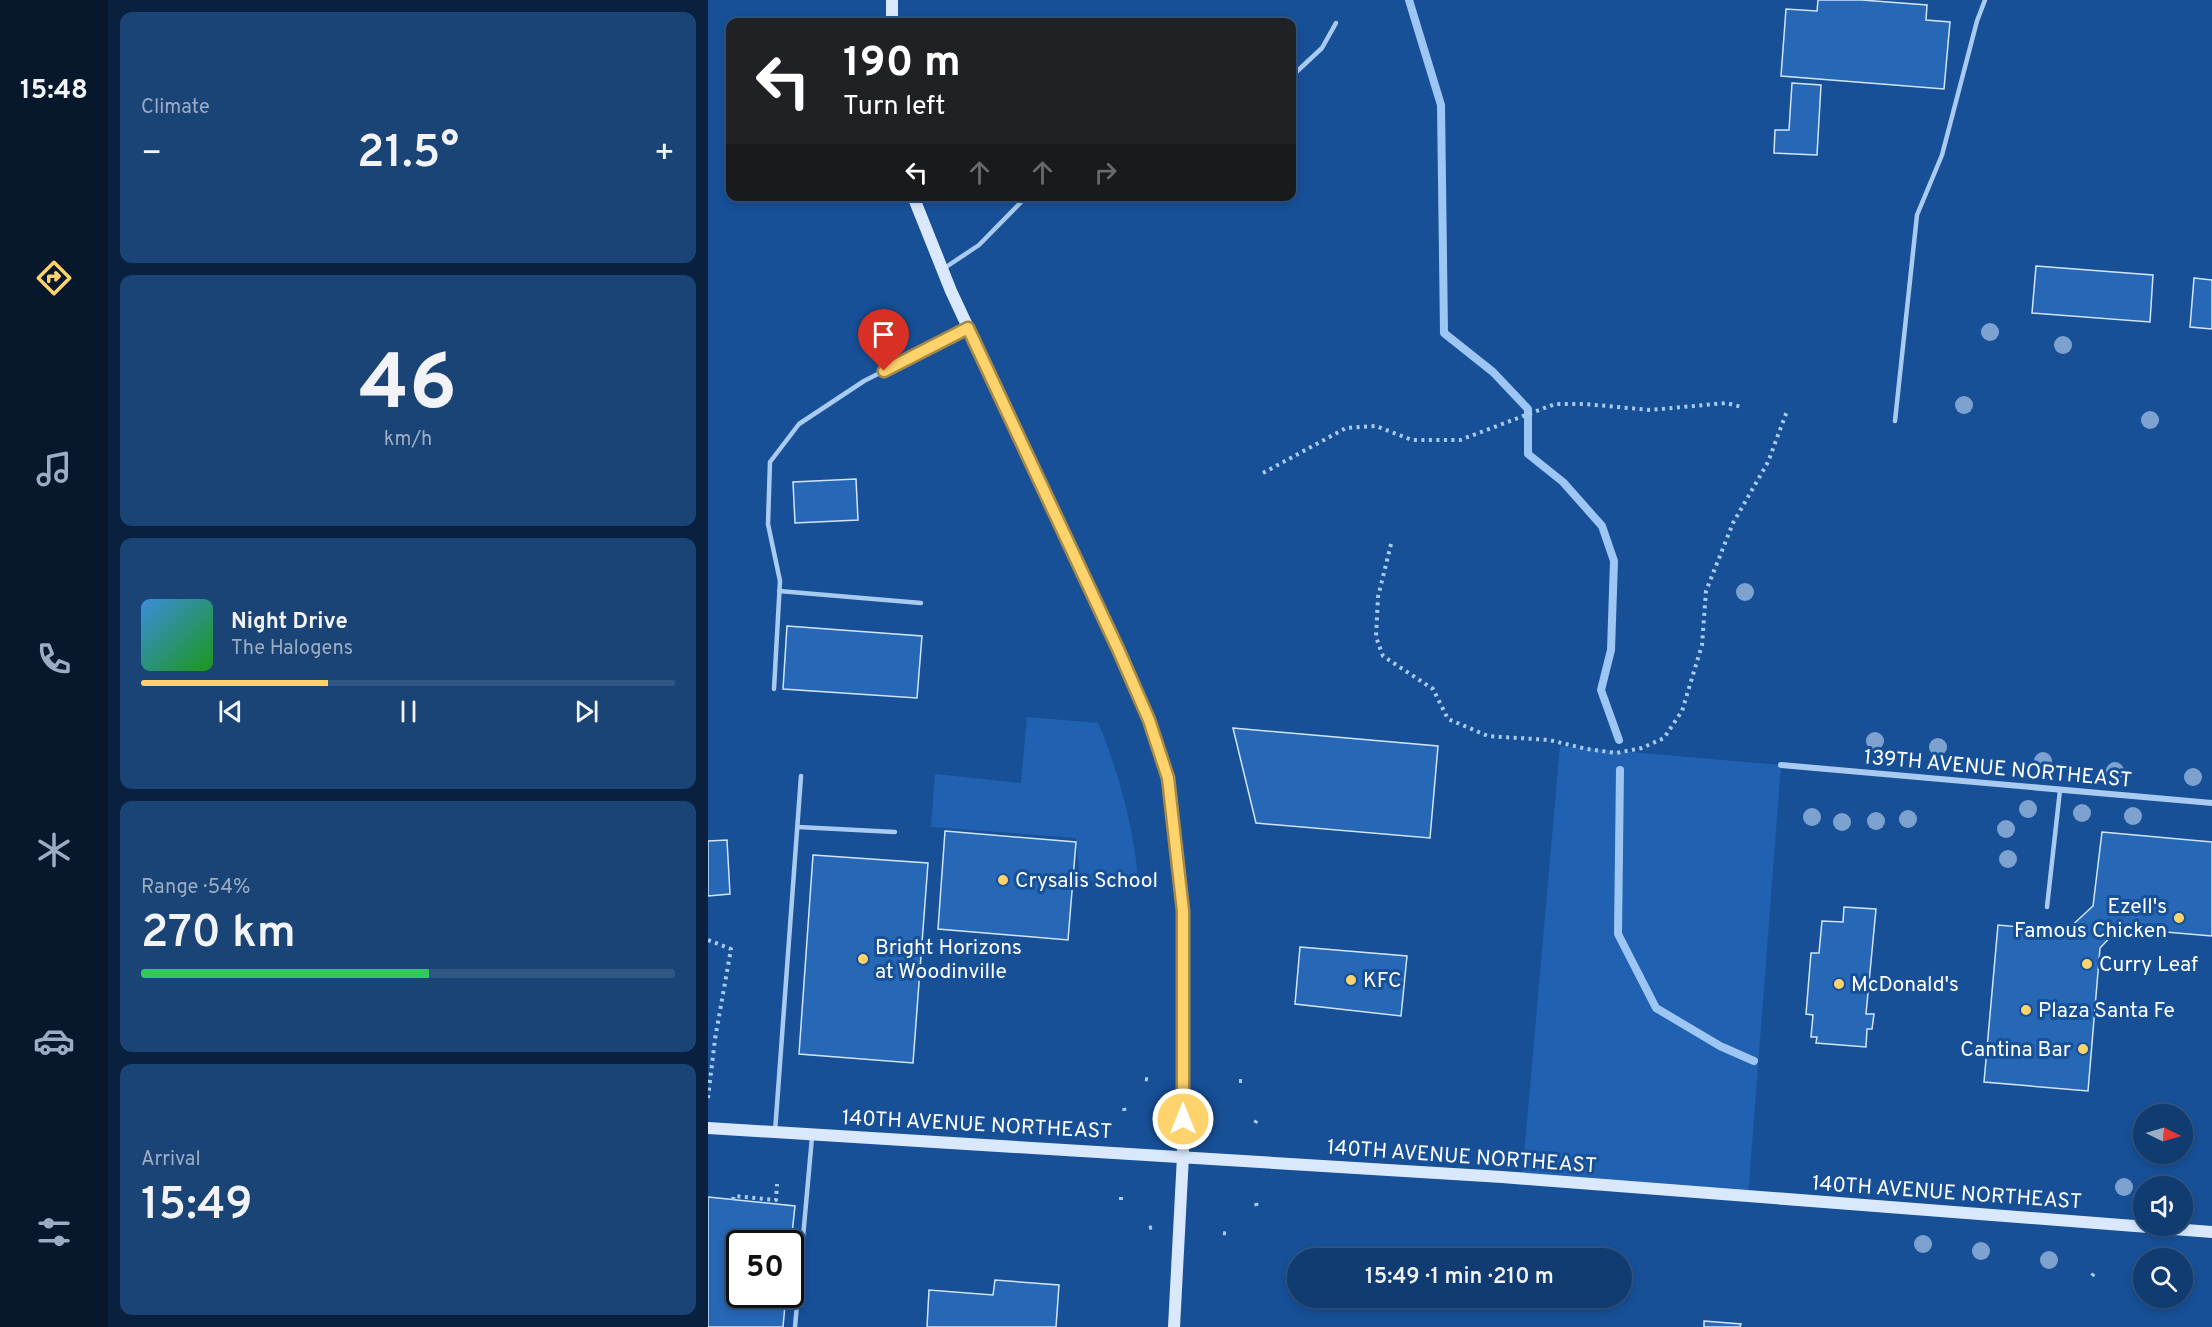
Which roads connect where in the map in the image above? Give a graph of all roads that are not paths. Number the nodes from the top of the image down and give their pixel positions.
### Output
1 (892, 0) edge
2 (1985, 0) edge
3 (892, 18) edge
4 (1336, 23) dead end
5 (1296, 72) edge
6 (915, 201) edge
7 (1022, 201) edge
8 (942, 270) junction
9 (968, 328) junction
10 (1895, 421) dead end
11 (780, 591) junction
12 (921, 603) dead end
13 (774, 689) dead end
14 (1781, 765) dead end
15 (801, 776) dead end
16 (2060, 790) junction
17 (2212, 803) edge
18 (798, 828) junction
19 (895, 832) dead end
20 (2048, 907) dead end
21 (708, 1128) edge
22 (775, 1132) junction
23 (812, 1134) junction
24 (1183, 1156) junction
25 (803, 1230) edge
26 (2212, 1232) edge
27 (797, 1308) edge
28 (795, 1327) edge
29 (1174, 1327) edge

1 - 3 main road
2 - 10 lane
4 - 5 lane
6 - 8 main road
7 - 8 lane
8 - 9 main road
9 - 11 lane
9 - 24 main road
11 - 12 lane
11 - 13 lane
14 - 16 street, 139TH AVENUE NORTHEAST
15 - 18 lane
16 - 17 street, 139TH AVENUE NORTHEAST
16 - 20 lane
18 - 19 lane
18 - 22 lane
21 - 22 main road, 140TH AVENUE NORTHEAST
22 - 23 main road, 140TH AVENUE NORTHEAST
23 - 24 main road, 140TH AVENUE NORTHEAST
23 - 25 lane
24 - 26 main road, 140TH AVENUE NORTHEAST
24 - 29 main road
27 - 28 lane

